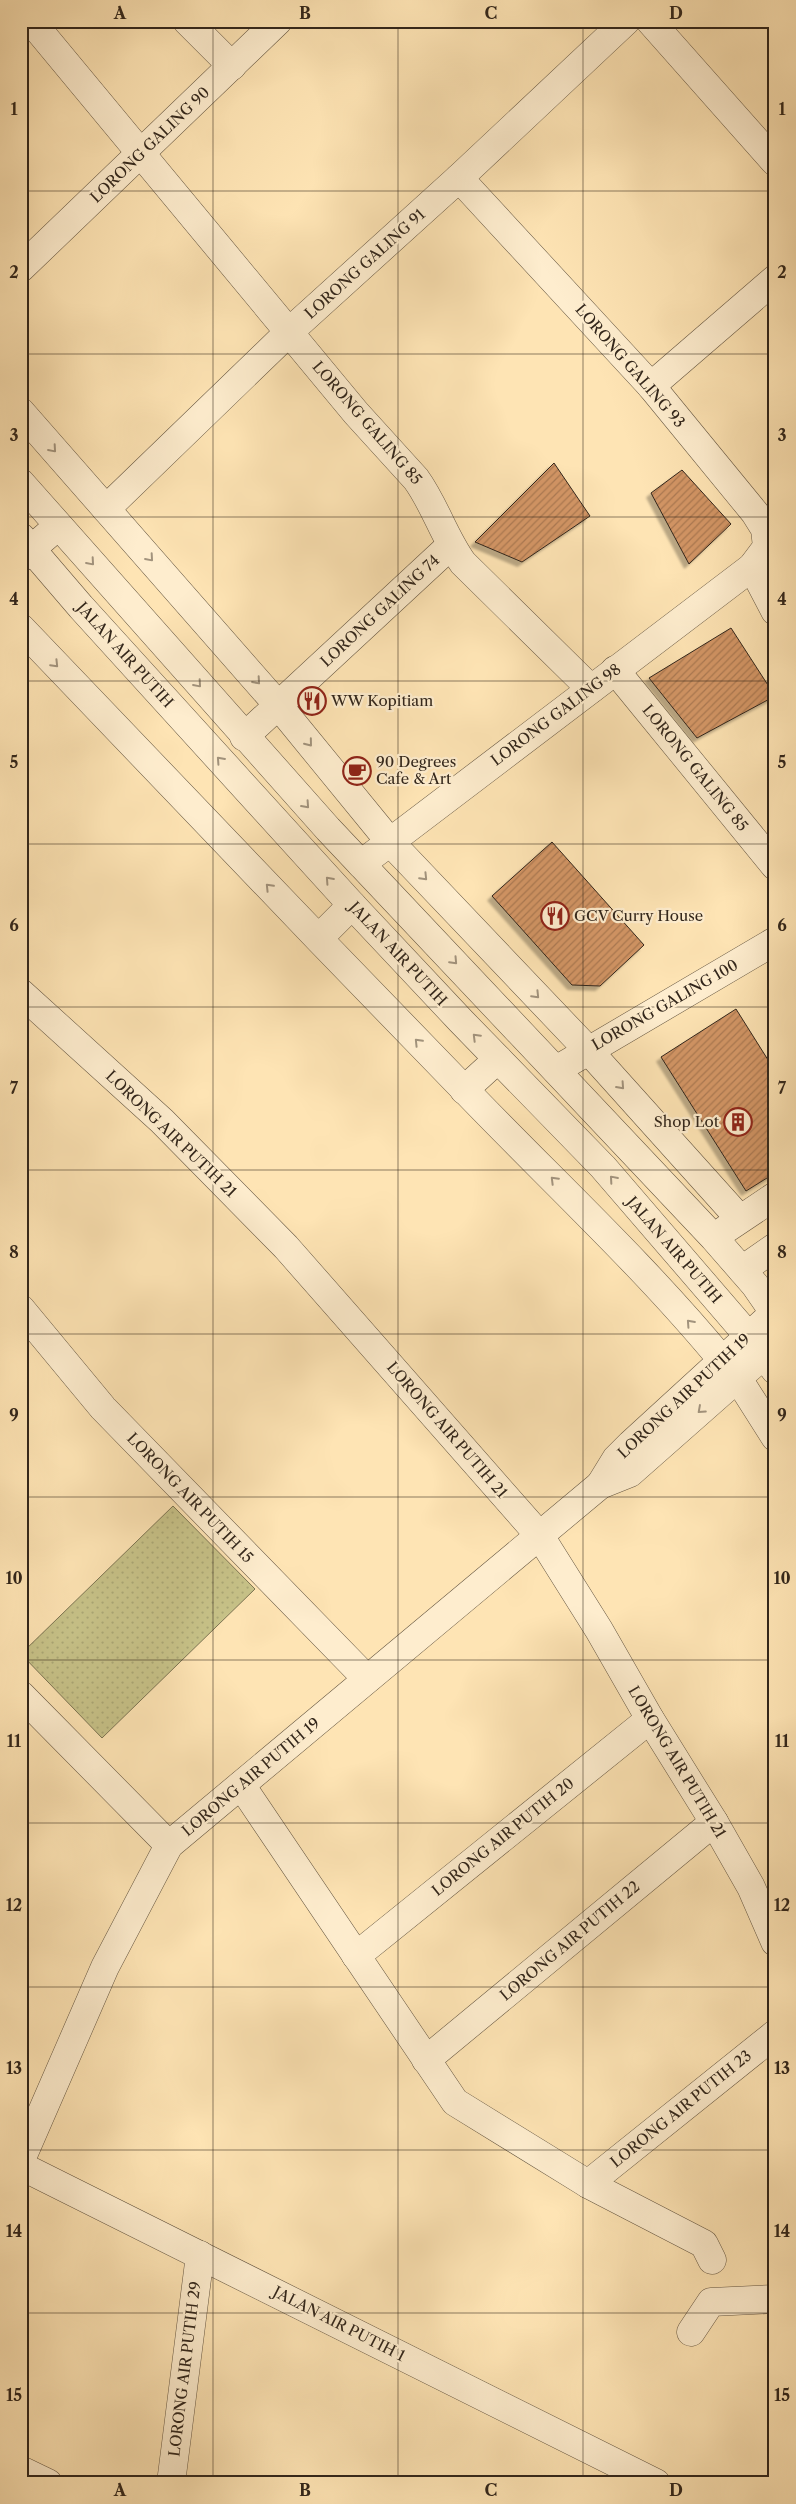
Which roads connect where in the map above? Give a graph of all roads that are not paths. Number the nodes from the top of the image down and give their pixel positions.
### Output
1 (31, 21) edge
2 (187, 21) edge
3 (278, 21) edge
4 (626, 21) edge
5 (650, 21) edge
6 (232, 66) junction
7 (142, 153) junction
8 (775, 162) edge
9 (459, 178) junction
10 (21, 268) edge
11 (775, 279) edge
12 (289, 332) junction
13 (651, 386) junction
14 (21, 412) edge
15 (21, 483) edge
16 (106, 509) junction
17 (58, 526) junction
18 (450, 546) junction
19 (25, 548) edge
20 (752, 567) junction
21 (775, 611) edge
22 (21, 628) edge
23 (615, 670) junction
24 (591, 689) junction
25 (278, 705) junction
26 (244, 737) junction
27 (390, 842) junction
28 (361, 864) junction
29 (775, 866) edge
30 (352, 904) junction
31 (457, 912) junction
32 (431, 937) junction
33 (319, 938) junction
34 (775, 941) edge
35 (21, 993) edge
36 (588, 1050) junction
37 (498, 1059) junction
38 (556, 1070) junction
39 (464, 1090) junction
40 (775, 1196) edge
41 (740, 1218) junction
42 (714, 1238) junction
43 (772, 1254) edge
44 (742, 1270) junction
45 (21, 1309) edge
46 (774, 1314) edge
47 (765, 1351) edge
48 (729, 1369) junction
49 (775, 1437) edge
50 (540, 1536) junction
51 (367, 1680) junction
52 (21, 1695) edge
53 (650, 1719) junction
54 (241, 1785) junction
55 (714, 1822) junction
56 (169, 1845) junction
57 (775, 1942) edge
58 (356, 1956) junction
59 (775, 2034) edge
60 (426, 2060) junction
61 (21, 2160) edge
62 (21, 2166) edge
63 (588, 2184) junction
64 (200, 2255) junction
65 (712, 2260) dead end
66 (775, 2299) edge
67 (691, 2332) dead end
68 (21, 2470) edge
69 (48, 2483) edge
70 (171, 2483) edge
71 (656, 2483) edge

1 - 7 street, LORONG GALING 85
2 - 6 street
3 - 6 street, LORONG GALING 90
4 - 9 street, LORONG GALING 91
5 - 8 street
6 - 7 street, LORONG GALING 90
7 - 10 street, LORONG GALING 90
7 - 12 street, LORONG GALING 85
9 - 12 street, LORONG GALING 91
9 - 13 street, LORONG GALING 93
11 - 13 street
12 - 16 street, LORONG GALING 91
12 - 18 street, LORONG GALING 85
13 - 20 street, LORONG GALING 93
14 -> 16 street
15 - 17 street
16 -> 25 street
17 - 19 street
17 -> 26 street
18 - 24 street, LORONG GALING 85
18 - 25 street, LORONG GALING 74
30 -> 19 street, JALAN AIR PUTIH
20 - 21 street
20 - 23 street, LORONG GALING 98
22 - 33 street
23 - 24 street, LORONG GALING 98
23 - 29 street, LORONG GALING 85
24 - 27 street, LORONG GALING 98
25 - 26 street, LORONG GALING 74
25 -> 27 street
26 -> 28 street
27 - 28 street, LORONG GALING 98
27 -> 31 street
28 - 32 street
30 - 33 street
37 -> 30 street, JALAN AIR PUTIH
31 - 32 street
31 -> 36 street
32 -> 38 street
39 -> 33 street
34 - 36 street, LORONG GALING 100
35 - 50 street, LORONG AIR PUTIH 21
36 - 38 street, LORONG GALING 100
36 -> 41 street
37 - 39 street
47 -> 37 street, JALAN AIR PUTIH
38 - 42 street
48 -> 39 street
40 - 41 street
41 - 42 street
42 - 44 street
43 - 44 street
44 - 46 street
45 - 51 street, LORONG AIR PUTIH 15
46 - 47 street, LORONG AIR PUTIH 19
47 - 48 street, LORONG AIR PUTIH 19
48 - 49 street
48 - 50 street, LORONG AIR PUTIH 19
50 - 51 street, LORONG AIR PUTIH 19
50 - 53 street, LORONG AIR PUTIH 21
51 - 54 street, LORONG AIR PUTIH 19
52 - 56 street
53 - 55 street, LORONG AIR PUTIH 21
53 - 58 street, LORONG AIR PUTIH 20
54 - 56 street, LORONG AIR PUTIH 19
54 - 58 street
55 - 57 street, LORONG AIR PUTIH 21
55 - 60 street, LORONG AIR PUTIH 22
56 - 61 street, LORONG AIR PUTIH 19
58 - 60 street
59 - 63 street, LORONG AIR PUTIH 23
60 - 63 street
62 - 64 street, JALAN AIR PUTIH 1
63 - 65 street
64 - 70 street, LORONG AIR PUTIH 29
64 - 71 street, JALAN AIR PUTIH 1
66 - 67 street
68 - 69 street

